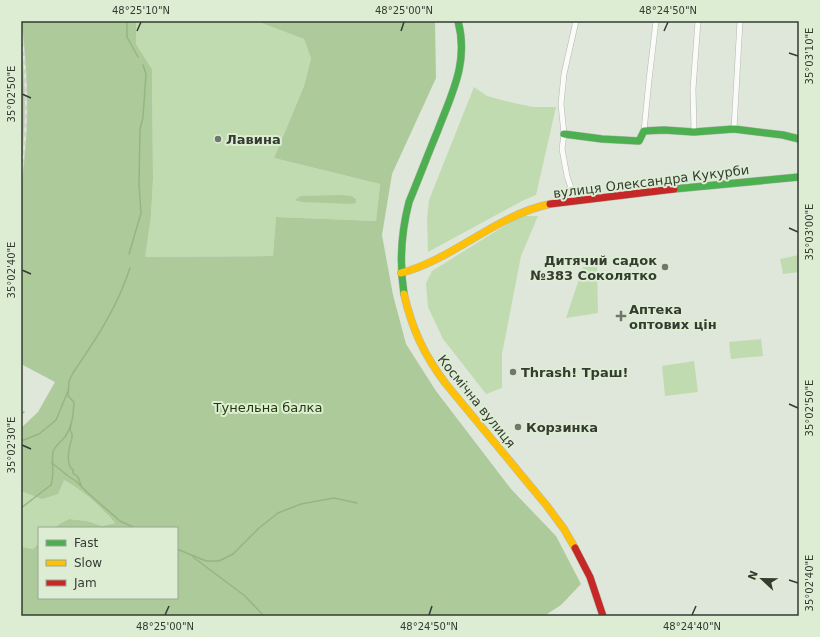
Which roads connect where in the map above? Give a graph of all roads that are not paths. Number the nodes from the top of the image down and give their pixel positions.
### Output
1 (458, 21) edge
2 (576, 21) edge
3 (656, 21) edge
4 (698, 21) edge
5 (740, 21) edge
6 (734, 129) junction
7 (644, 131) junction
8 (694, 132) junction
9 (564, 134) junction
10 (799, 139) edge
11 (799, 177) edge
12 (575, 200) junction
13 (401, 273) junction
14 (603, 616) edge

1 - 13 main road, Космічна вулиця
2 - 9 street
3 - 7 street
4 - 8 street
5 - 6 street
6 - 8 main road
6 - 10 main road
7 - 8 main road
7 - 9 main road
9 - 12 street
11 - 12 main road, вулиця Олександра Кукурби
12 - 13 main road, вулиця Олександра Кукурби
13 - 14 main road, Космічна вулиця

